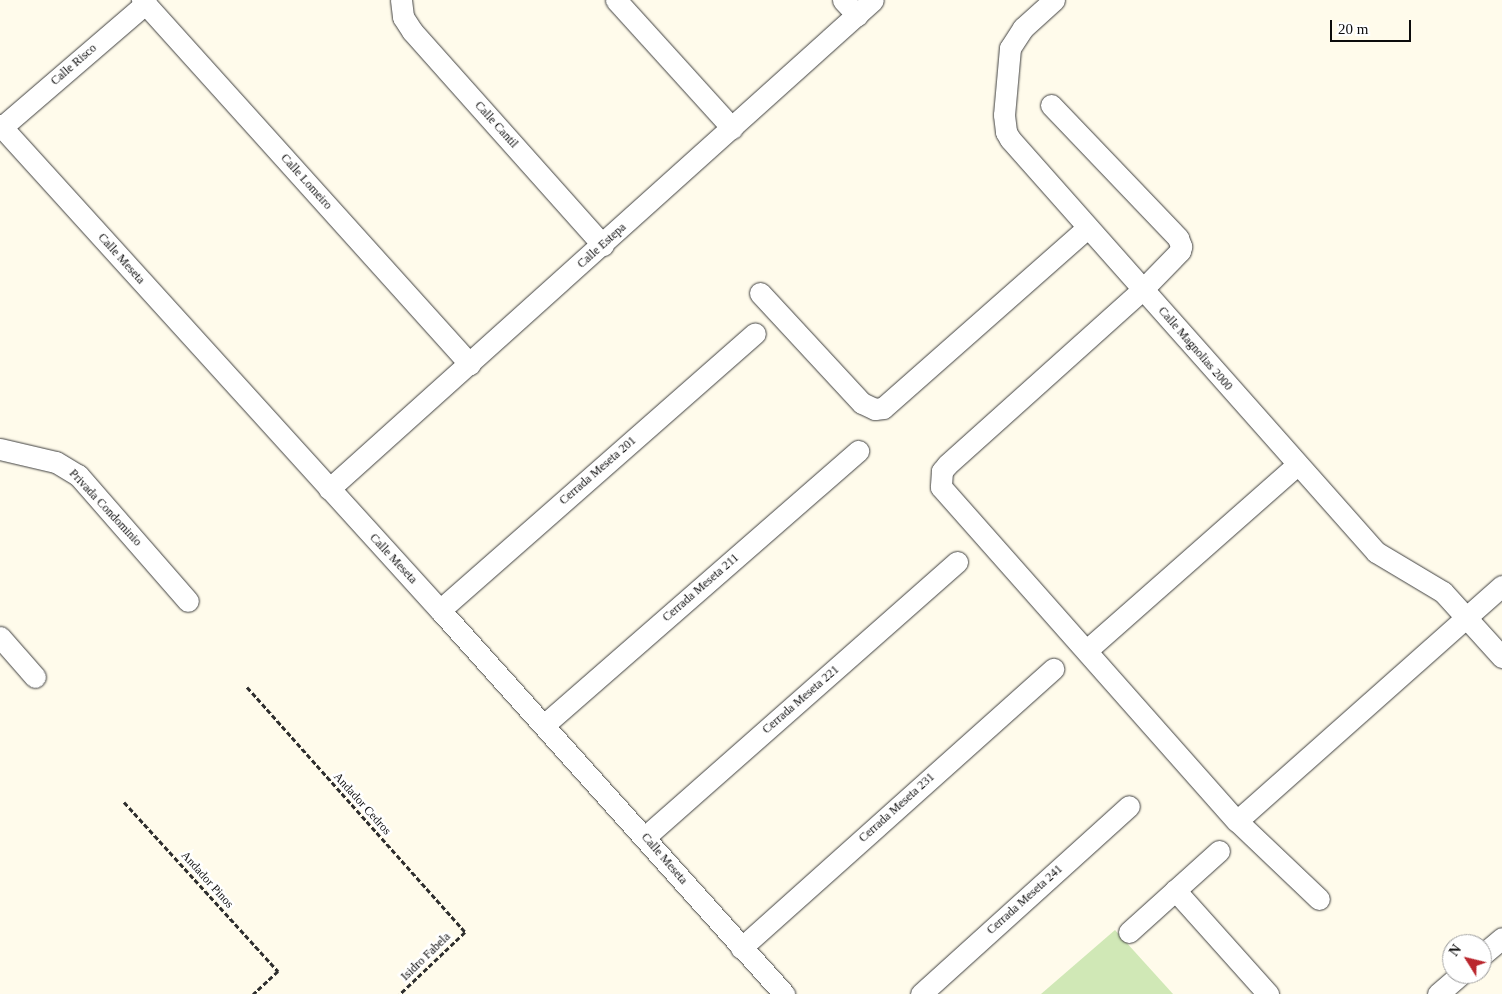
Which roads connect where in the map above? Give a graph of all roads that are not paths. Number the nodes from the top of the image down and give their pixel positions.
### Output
1 (401, 0) edge
2 (616, 0) edge
3 (873, 0) edge
4 (1054, 0) edge
5 (144, 2) edge
6 (850, 8) edge
7 (1051, 105) dead end
8 (1, 126) edge
9 (732, 128) junction
10 (1088, 227) junction
11 (603, 245) junction
12 (1143, 289) junction
13 (760, 293) dead end
14 (755, 333) dead end
15 (470, 364) junction
16 (0, 449) edge
17 (858, 451) dead end
18 (1298, 465) junction
19 (329, 489) junction
20 (957, 562) dead end
21 (1502, 586) edge
22 (188, 602) dead end
23 (440, 610) junction
24 (1466, 618) junction
25 (0, 637) edge
26 (1087, 650) junction
27 (1502, 657) edge
28 (1053, 669) dead end
29 (34, 676) dead end
30 (544, 725) junction
31 (1129, 806) dead end
32 (1237, 821) junction
33 (645, 837) junction
34 (1219, 851) dead end
35 (1175, 890) junction
36 (1319, 899) dead end
37 (1129, 932) dead end
38 (1502, 938) edge
39 (1492, 946) edge
40 (741, 948) junction
41 (1450, 984) edge
42 (784, 994) edge
43 (921, 994) edge
44 (1268, 994) edge
45 (1438, 994) edge

1 - 11 street, Calle Cantil
2 - 9 street
3 - 6 street, Calle Estepa
4 - 10 street, Calle Magnolias 2000
5 - 8 street, Calle Risco
5 - 15 street, Calle Lomeiro
6 - 9 street, Calle Estepa
7 - 12 street
8 - 19 street, Calle Meseta
9 - 11 street, Calle Estepa
10 - 12 street, Calle Magnolias 2000
10 - 13 street
11 - 15 street, Calle Estepa
12 - 18 street, Calle Magnolias 2000
12 - 26 street
14 - 23 street, Cerrada Meseta 201
15 - 19 street, Calle Estepa
16 - 22 street, Privada Condominio
17 - 30 street, Cerrada Meseta 211
18 - 24 street, Calle Magnolias 2000
18 - 26 street
19 - 23 street, Calle Meseta
20 - 33 street, Cerrada Meseta 221
21 - 24 street
23 - 30 street, Calle Meseta
24 - 27 street, Calle Magnolias 2000
24 - 32 street
25 - 29 street
26 - 32 street
28 - 40 street, Cerrada Meseta 231
30 - 33 street, Calle Meseta
31 - 43 street, Cerrada Meseta 241
32 - 36 street
33 - 40 street, Calle Meseta
34 - 35 street
35 - 37 street
35 - 44 street
38 - 39 street
40 - 42 street, Calle Meseta
41 - 45 street

